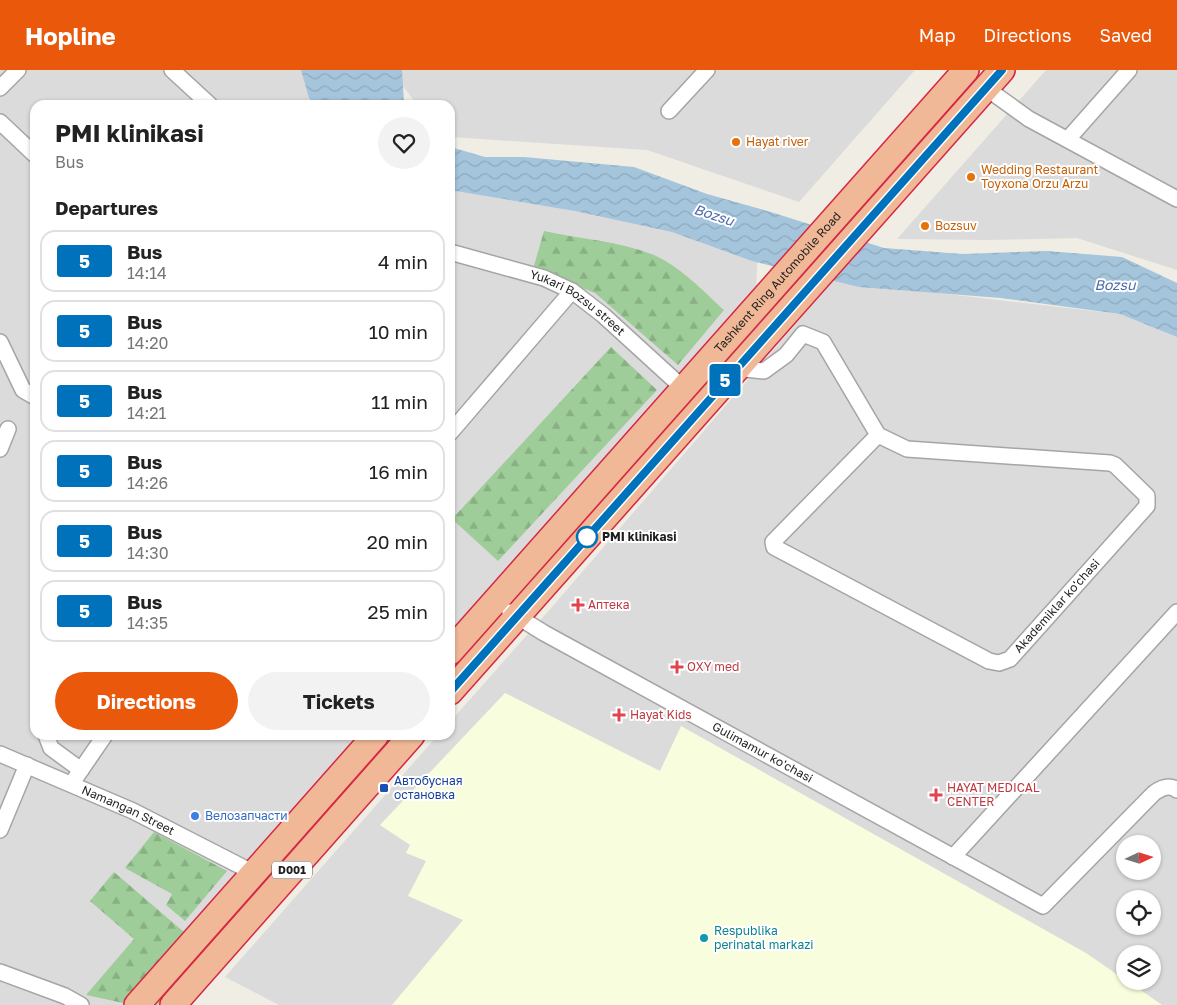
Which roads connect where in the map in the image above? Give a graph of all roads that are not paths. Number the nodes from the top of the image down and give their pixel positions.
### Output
1 (18, 70) edge
2 (172, 70) edge
3 (707, 70) edge
4 (966, 70) edge
5 (1128, 70) edge
6 (994, 79) edge
7 (0, 88) edge
8 (205, 100) edge
9 (669, 111) dead end
10 (0, 122) edge
11 (1068, 139) junction
12 (30, 150) edge
13 (1177, 199) edge
14 (455, 257) edge
15 (572, 291) junction
16 (0, 342) edge
17 (736, 368) junction
18 (683, 388) junction
19 (30, 394) edge
20 (455, 427) edge
21 (8, 429) dead end
22 (878, 436) junction
23 (0, 448) edge
24 (495, 601) junction
25 (1177, 612) edge
26 (517, 616) junction
27 (455, 646) edge
28 (455, 686) edge
29 (48, 740) edge
30 (102, 740) edge
31 (372, 740) edge
32 (408, 740) edge
33 (0, 754) edge
34 (27, 765) junction
35 (81, 770) junction
36 (72, 783) junction
37 (1177, 790) edge
38 (0, 830) edge
39 (953, 856) junction
40 (254, 873) junction
41 (0, 972) edge
42 (82, 1005) edge
43 (138, 1005) edge
44 (172, 1005) edge

1 - 7 street
2 - 8 street
3 - 9 street
4 - 18 highway, Tashkent Ring Automobile Road
5 - 11 street
6 - 11 street
6 - 17 highway
10 - 12 street
11 - 13 street
14 - 15 street, Yukari Bozsu street
15 - 18 street, Yukari Bozsu street
15 - 20 street
16 - 19 street
17 - 22 street
17 - 26 highway
18 - 24 highway, Tashkent Ring Automobile Road
21 - 23 street
22 - 22 street, Akademiklar ko'chasi
24 - 26 street, Gulimamur ko'chasi
24 - 27 highway, Tashkent Ring Automobile Road
25 - 39 street
26 - 28 highway
26 - 39 street, Gulimamur ko'chasi
29 - 35 street
30 - 35 street
31 - 40 highway, D001
32 - 44 highway, D001
33 - 34 street, Namangan Street
34 - 36 street, Namangan Street
34 - 38 street
35 - 36 street
36 - 40 street, Namangan Street
37 - 39 street, Gulimamur ko'chasi
40 - 43 highway, D001
41 - 42 street

